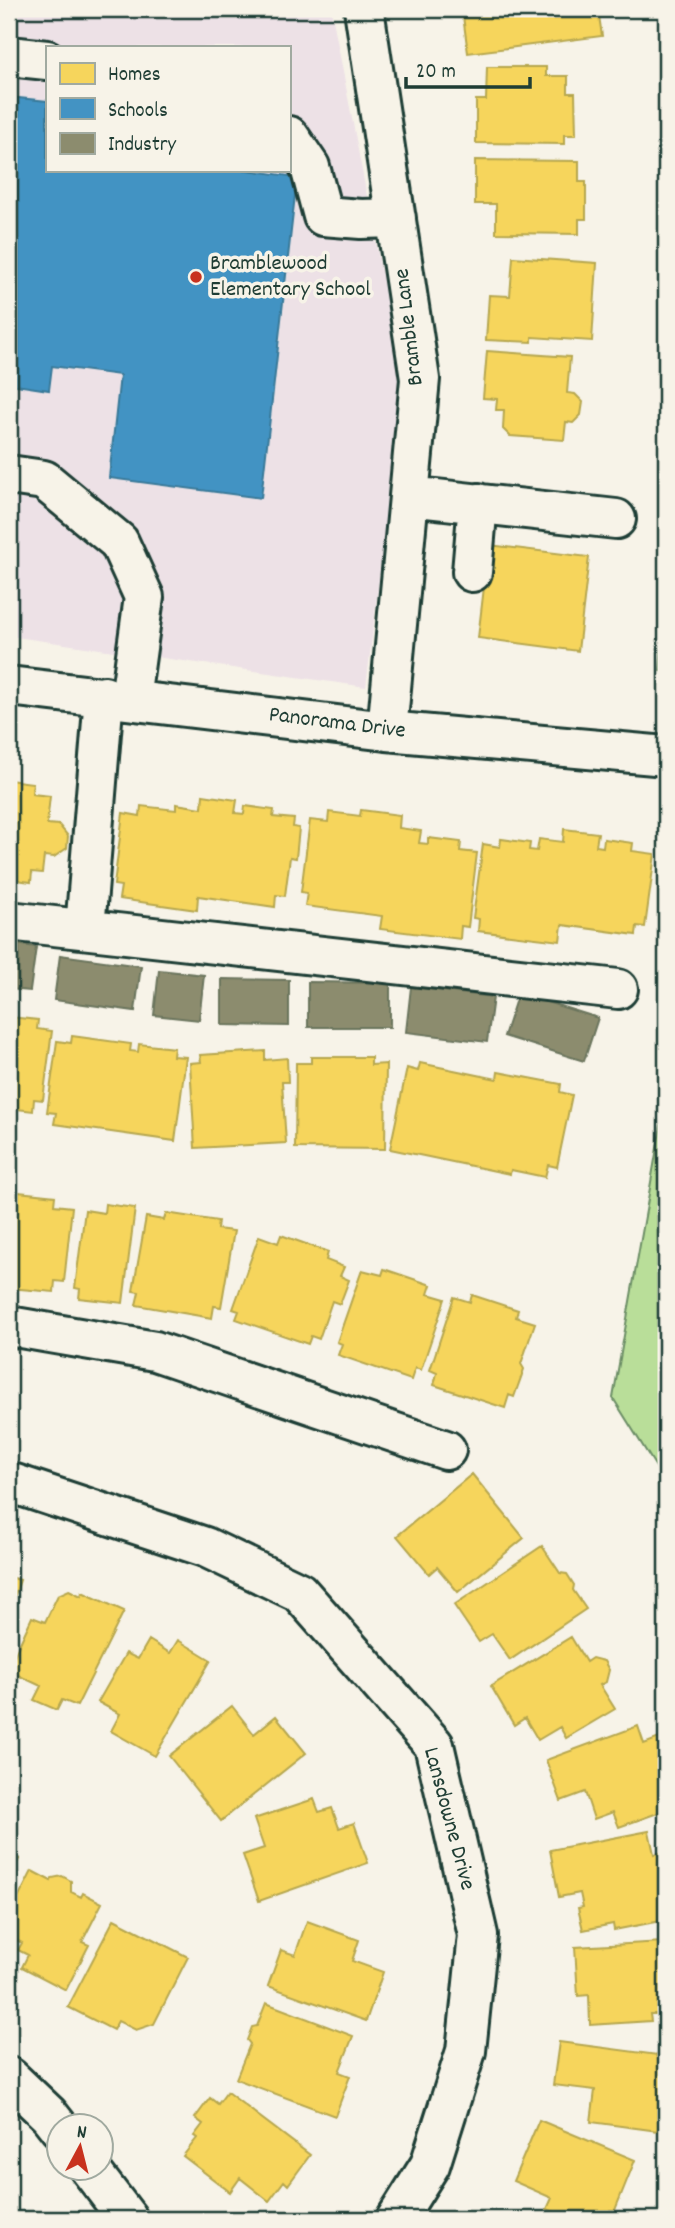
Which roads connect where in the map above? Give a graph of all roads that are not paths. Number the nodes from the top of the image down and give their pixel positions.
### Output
1 (364, 9) edge
2 (9, 56) edge
3 (46, 60) edge
4 (290, 137) edge
5 (396, 218) junction
6 (9, 475) edge
7 (409, 496) junction
8 (478, 503) junction
9 (617, 519) dead end
10 (472, 572) dead end
11 (9, 686) edge
12 (117, 698) junction
13 (387, 731) junction
14 (666, 755) edge
15 (9, 921) edge
16 (85, 929) junction
17 (618, 989) dead end
18 (9, 1326) edge
19 (446, 1450) dead end
20 (9, 1482) edge
21 (9, 2077) edge
22 (46, 2112) edge
23 (100, 2182) edge
24 (128, 2219) edge
25 (396, 2219) edge

1 - 5 street, Bramble Lane
2 - 3 street
4 - 5 street
5 - 7 street, Bramble Lane
6 - 12 street
7 - 8 street
7 - 13 street, Bramble Lane
8 - 9 street
8 - 10 street
11 - 12 street, Panorama Drive
12 - 13 street, Panorama Drive
12 - 16 street
13 - 14 street, Panorama Drive
15 - 16 street
16 - 17 street
18 - 19 street
20 - 25 street, Lansdowne Drive
21 - 22 street
23 - 24 street

